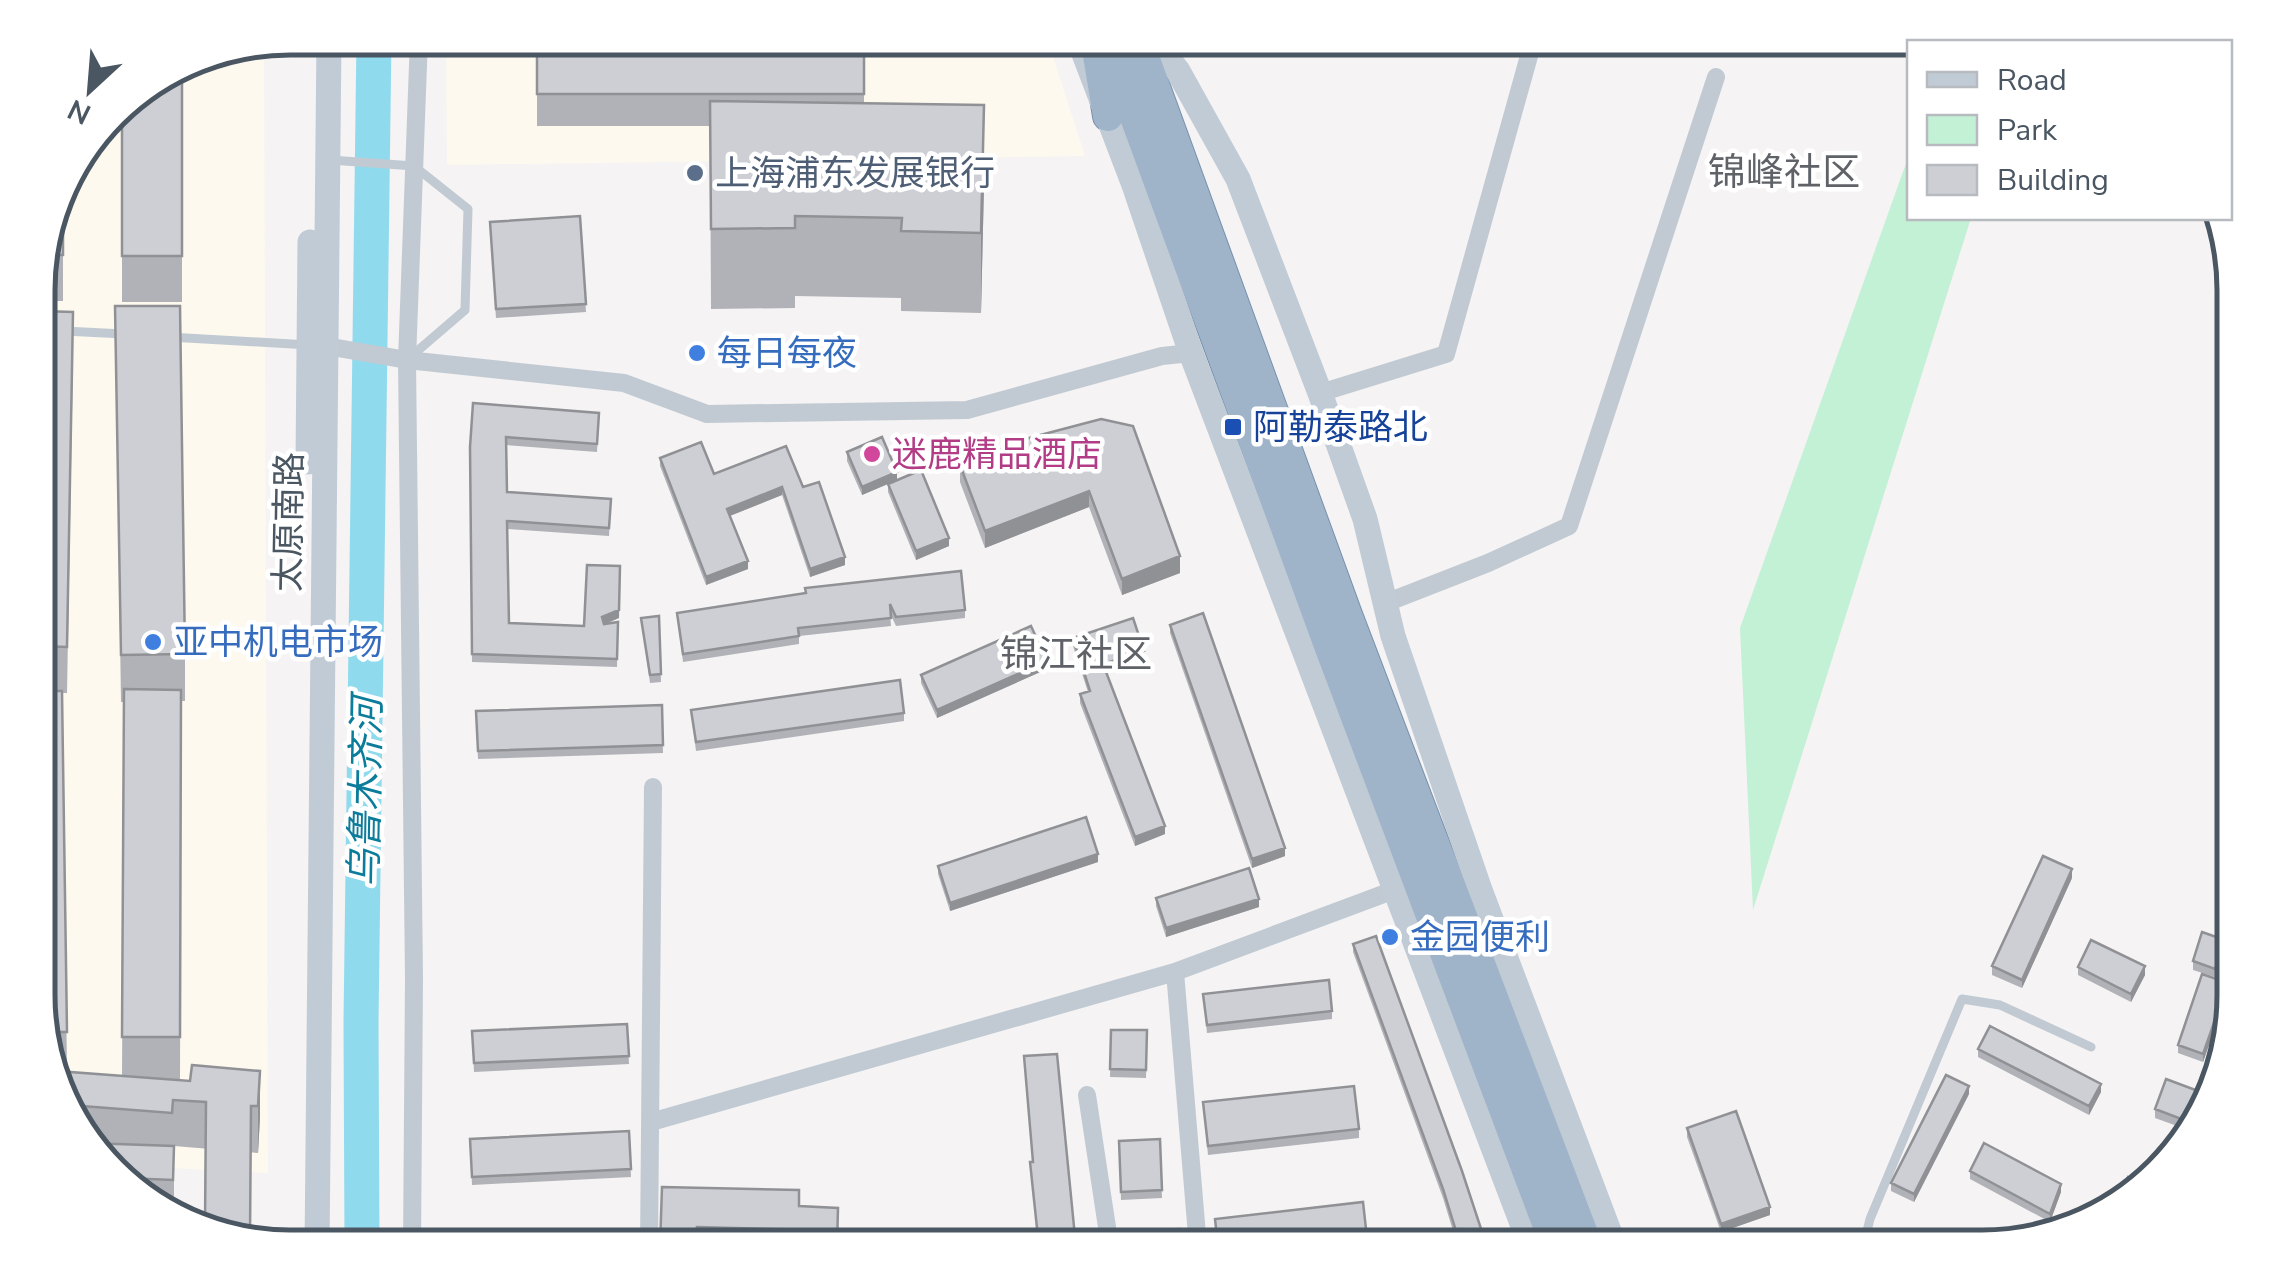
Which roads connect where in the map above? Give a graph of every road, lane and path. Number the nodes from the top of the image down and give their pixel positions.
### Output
1 (313, 55) edge
2 (330, 55) edge
3 (419, 55) edge
4 (1085, 55) edge
5 (1098, 55) edge
6 (1112, 55) edge
7 (1143, 55) edge
8 (1165, 55) edge
9 (1173, 55) edge
10 (1529, 55) edge
11 (1178, 71) junction
12 (1716, 78) dead end
13 (1108, 116) junction
14 (339, 160) junction
15 (414, 166) junction
16 (59, 330) edge
17 (136, 335) edge
18 (155, 336) edge
19 (328, 347) junction
20 (1191, 353) junction
21 (401, 358) junction
22 (1320, 393) junction
23 (1382, 604) junction
24 (653, 787) dead end
25 (1397, 889) junction
26 (1174, 972) junction
27 (2091, 1047) dead end
28 (1087, 1095) dead end
29 (651, 1122) junction
30 (1196, 1229) edge
31 (1524, 1229) edge
32 (1549, 1229) edge
33 (1581, 1229) edge
34 (1609, 1229) edge
35 (1867, 1229) edge
36 (303, 1230) edge
37 (318, 1230) edge
38 (412, 1230) edge
39 (650, 1230) edge
40 (1107, 1230) edge

1 - 19 main road
2 - 14 main road, 太原南路
3 - 15 street
4 - 13 main road
5 - 13 highway
6 - 32 highway
7 - 33 highway
8 - 11 main road
9 - 11 main road
10 - 22 street
11 - 22 main road
12 - 23 street
13 - 20 main road
14 - 15 lane
14 - 19 main road, 太原南路
15 - 21 street
15 - 21 lane
16 - 17 lane
18 - 19 lane
19 - 21 street
19 - 36 main road
19 - 37 main road, 太原南路
20 - 21 street
20 - 25 main road
21 - 38 street
22 - 23 main road
23 - 34 main road
24 - 29 street
25 - 26 street
25 - 31 main road
26 - 29 street
26 - 30 street
27 - 35 lane
28 - 40 street
29 - 39 street

